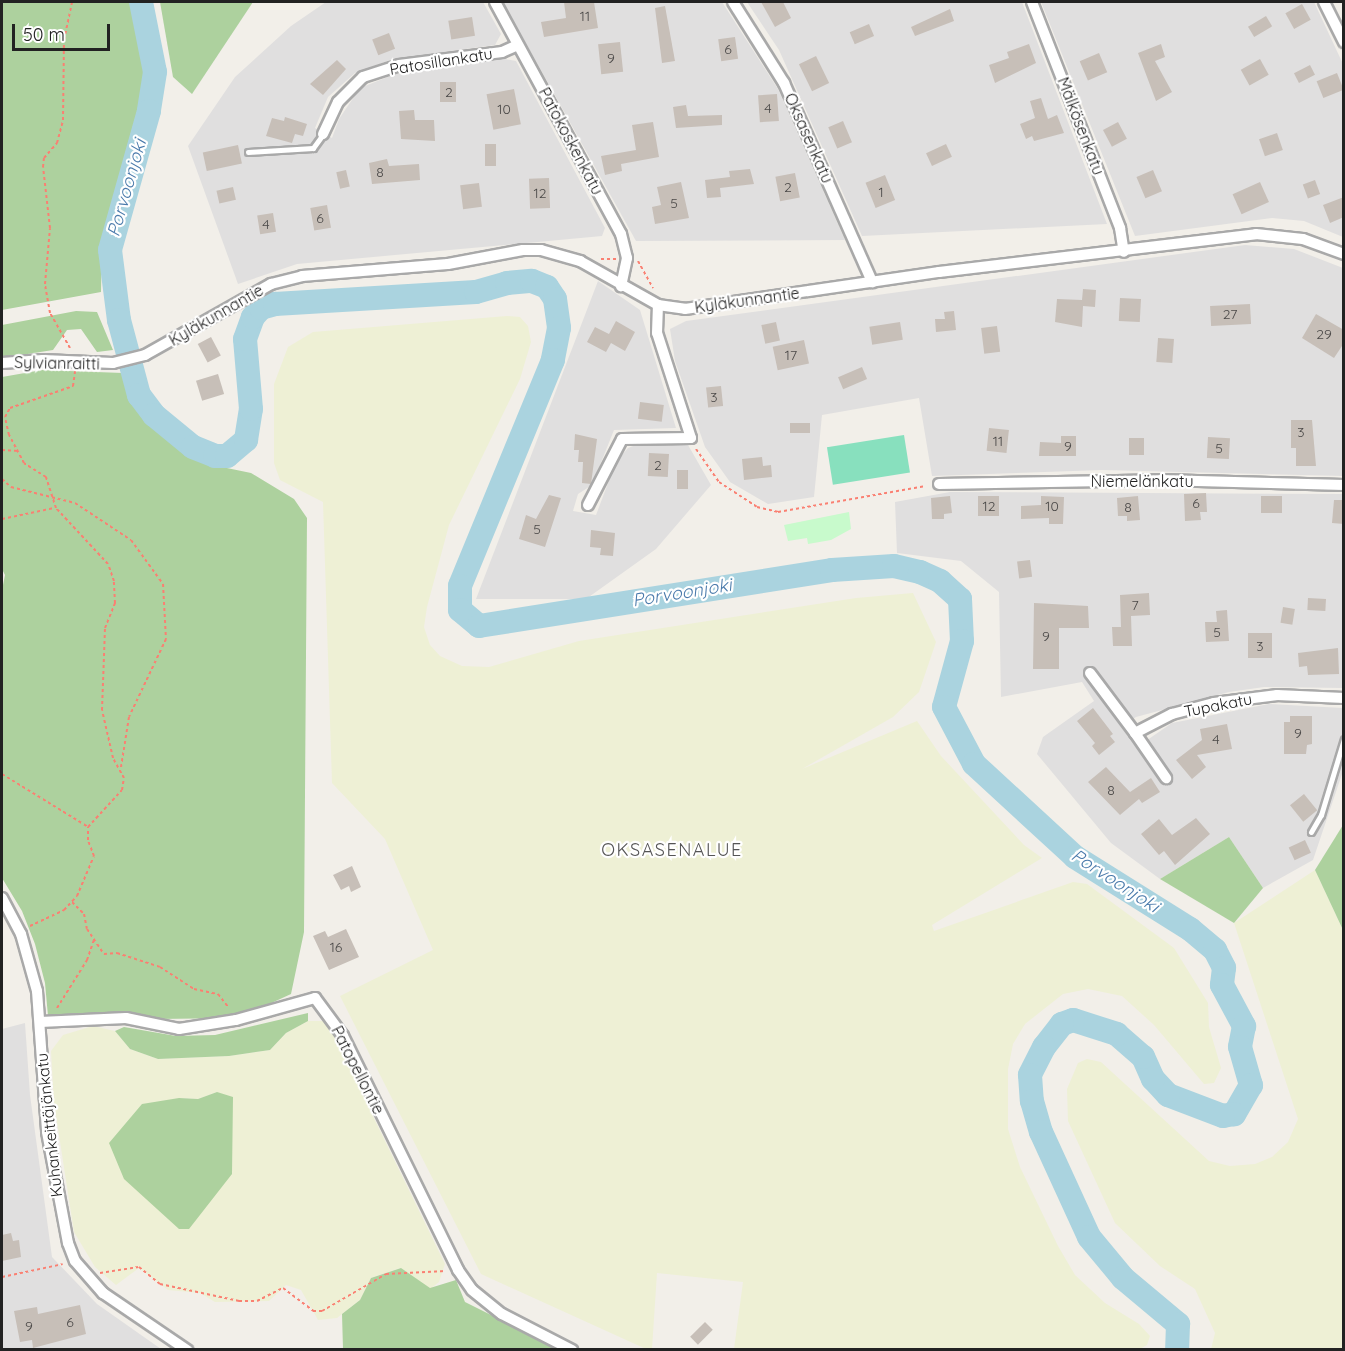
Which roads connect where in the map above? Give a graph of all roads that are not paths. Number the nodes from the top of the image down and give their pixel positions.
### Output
1 (495, 2) edge
2 (733, 2) edge
3 (1032, 2) edge
4 (1324, 2) edge
5 (1344, 42) edge
6 (518, 45) junction
7 (323, 134) joint
8 (248, 152) dead end
9 (1124, 252) junction
10 (1344, 254) edge
11 (872, 282) junction
12 (621, 286) junction
13 (658, 305) junction
14 (2, 363) edge
15 (113, 363) joint
16 (939, 484) road end
17 (1344, 485) edge
18 (588, 505) dead end
19 (1090, 673) dead end
20 (1344, 698) edge
21 (1135, 733) junction
22 (1344, 739) edge
23 (1166, 778) dead end
24 (1311, 832) dead end
25 (2, 898) edge
26 (42, 1022) junction
27 (187, 1350) edge
28 (572, 1350) edge

1 - 6 street, Patokoskenkatu
2 - 11 street, Oksasenkatu
3 - 9 street, Mälkösenkatu
4 - 5 street
6 - 7 street, Patosillankatu
6 - 12 street, Patokoskenkatu
7 - 8 lane
9 - 10 street, Kyläkunnantie
9 - 11 street, Kyläkunnantie
11 - 13 street, Kyläkunnantie
12 - 13 street, Kyläkunnantie
12 - 15 street, Kyläkunnantie
13 - 18 street
14 - 15 street, Sylvianraitti
16 - 17 street, Niemelänkatu
19 - 21 street
20 - 21 street, Tupakatu
21 - 23 street
22 - 24 lane
25 - 26 street, Kuhankeittäjänkatu
26 - 27 street, Kuhankeittäjänkatu
26 - 28 street, Patopellontie

